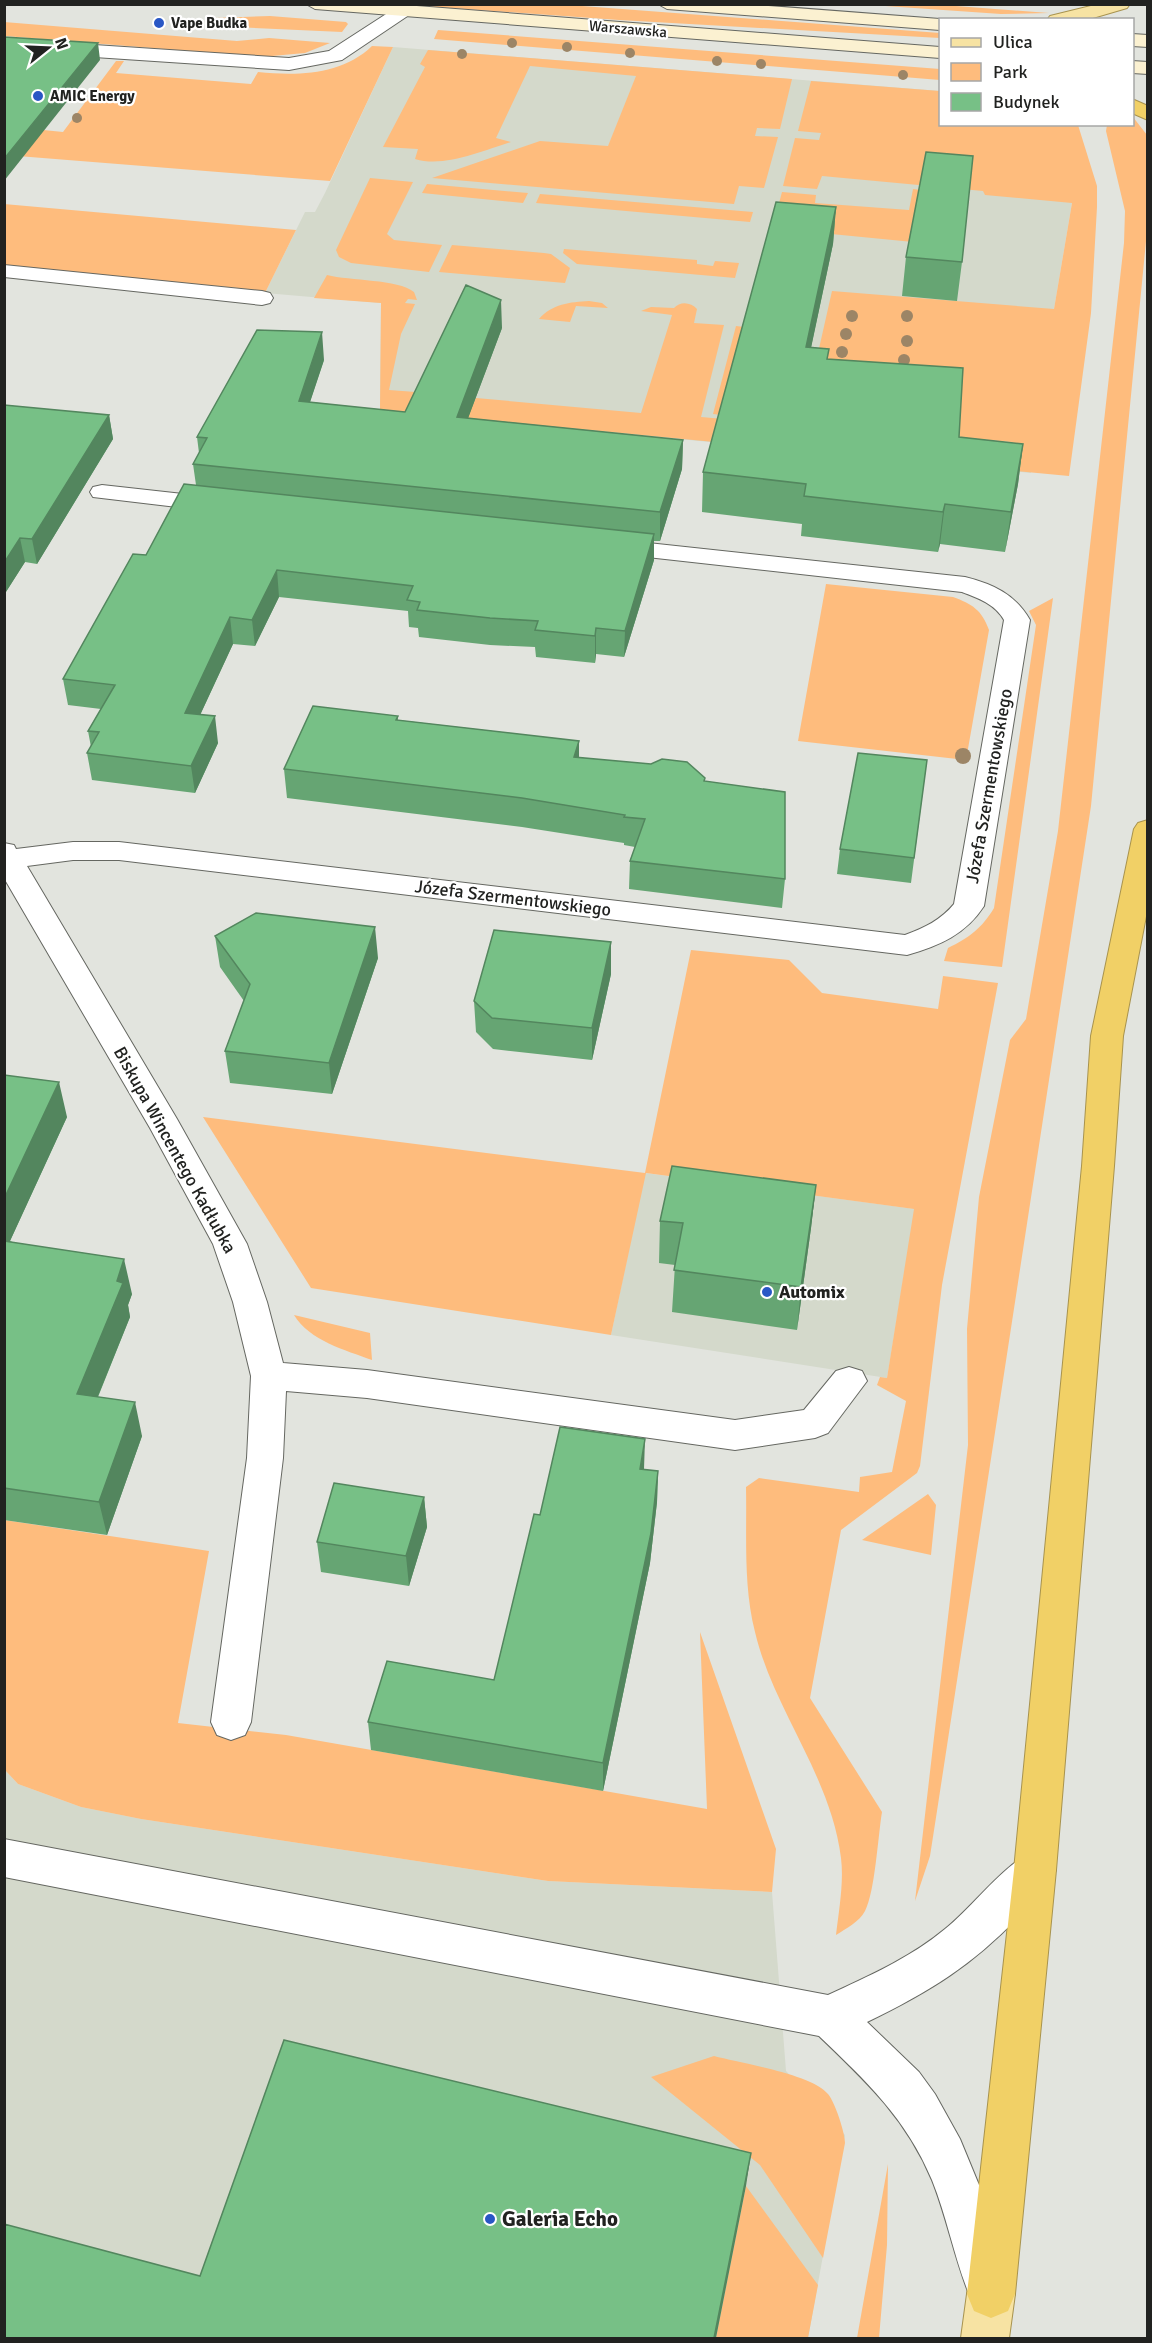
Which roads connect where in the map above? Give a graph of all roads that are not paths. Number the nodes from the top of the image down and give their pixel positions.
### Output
1 (315, 4) edge
2 (667, 4) edge
3 (1122, 4) edge
4 (403, 11) junction
5 (1067, 18) edge
6 (939, 25) edge
7 (4, 45) edge
8 (939, 53) edge
9 (1134, 106) edge
10 (1148, 114) edge
11 (4, 271) edge
12 (262, 298) dead end
13 (102, 492) dead end
14 (245, 508) edge
15 (585, 545) edge
16 (1148, 829) edge
17 (7, 855) edge
18 (269, 1376) junction
19 (849, 1381) dead end
20 (231, 1722) dead end
21 (4, 1858) edge
22 (1035, 1870) junction
23 (830, 2017) junction
24 (988, 2316) edge

1 - 4 main road, Warszawska
2 - 6 main road, Warszawska
3 - 5 main road
4 - 7 street
4 - 8 main road, Warszawska
9 - 10 highway
11 - 12 street
13 - 14 street
15 - 17 street, Józefa Szermentowskiego
16 - 22 highway
17 - 18 street, Biskupa Wincentego Kadłubka
18 - 19 street
18 - 20 street, Biskupa Wincentego Kadłubka
21 - 23 street
22 - 23 street
22 - 24 highway
23 - 24 street

